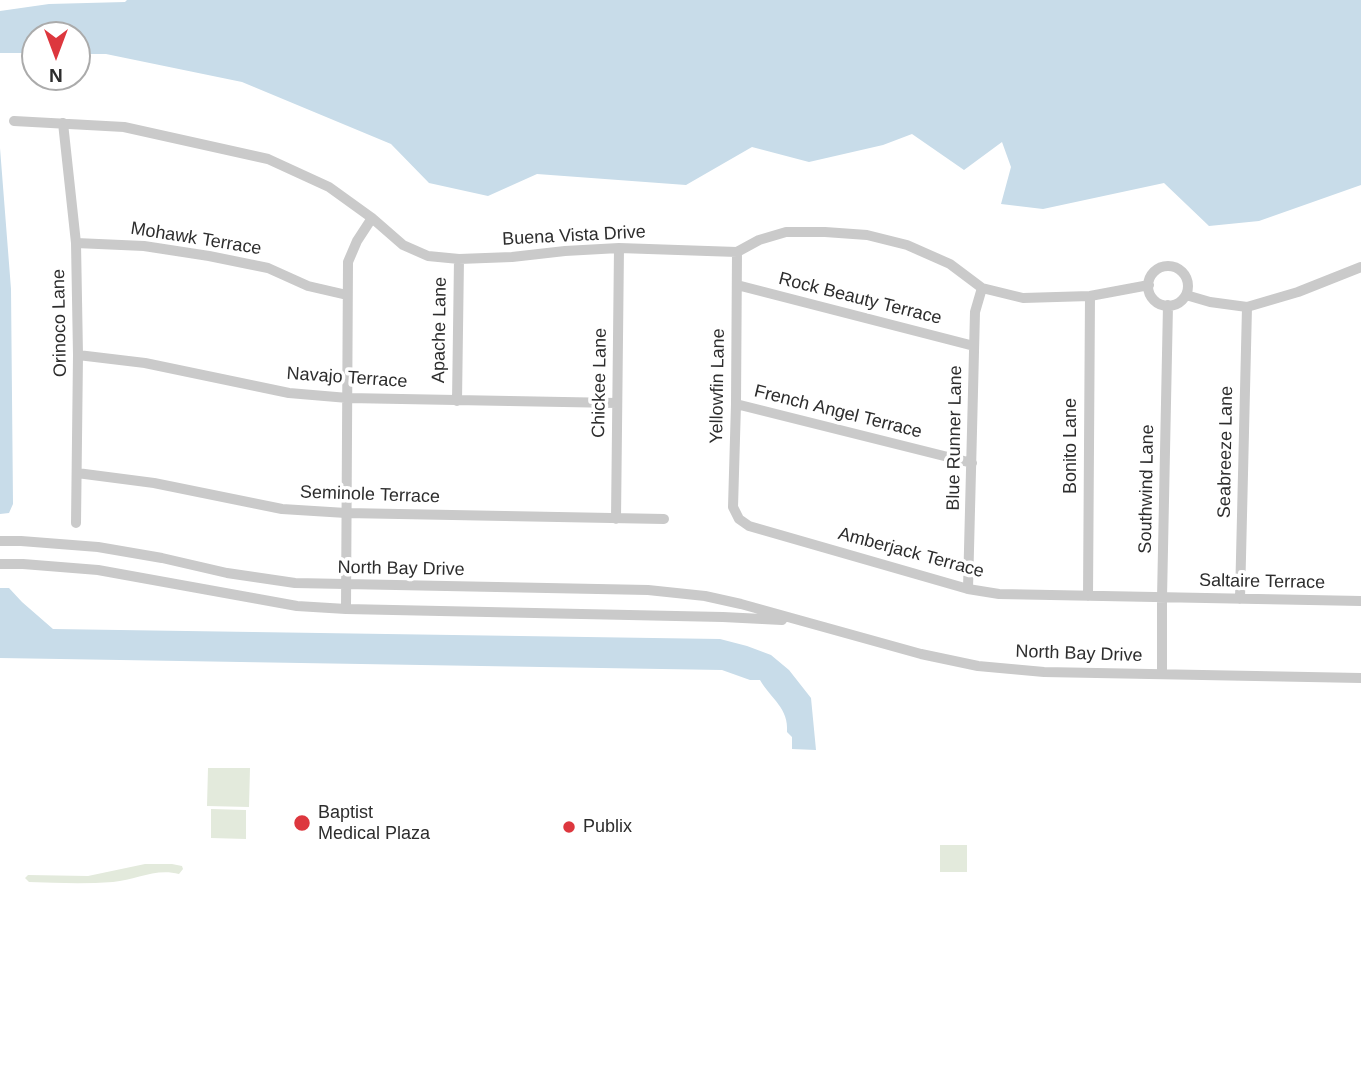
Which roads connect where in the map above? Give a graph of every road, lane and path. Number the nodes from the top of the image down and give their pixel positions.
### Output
1 (14, 121) dead end
2 (63, 123) junction
3 (372, 218) junction
4 (76, 243) junction
5 (619, 248) junction
6 (737, 252) junction
7 (459, 259) junction
8 (1361, 267) edge
9 (737, 285) junction
10 (1149, 285) junction
11 (982, 288) junction
12 (347, 295) junction
13 (1186, 295) junction
14 (1090, 296) junction
15 (1168, 305) junction
16 (1247, 307) junction
17 (974, 346) junction
18 (78, 355) junction
19 (348, 398) junction
20 (457, 401) junction
21 (617, 403) junction
22 (736, 404) junction
23 (972, 463) junction
24 (77, 473) junction
25 (346, 513) junction
26 (616, 519) junction
27 (664, 519) dead end
28 (739, 519) joint
29 (76, 523) dead end
30 (0, 541) edge
31 (122, 551) junction
32 (0, 564) edge
33 (120, 574) junction
34 (345, 585) junction
35 (968, 590) junction
36 (1088, 596) junction
37 (1162, 597) junction
38 (1240, 598) junction
39 (1361, 601) edge
40 (346, 609) junction
41 (802, 622) junction
42 (1162, 674) junction
43 (1361, 678) edge

1 - 2 street, Buena Vista Drive
2 - 3 street, Buena Vista Drive
2 - 4 street, Orinoco Lane
3 - 7 street, Buena Vista Drive
3 - 12 street
4 - 12 street, Mohawk Terrace
4 - 18 street, Orinoco Lane
5 - 6 street, Buena Vista Drive
5 - 7 street, Buena Vista Drive
5 - 21 street, Chickee Lane
6 - 9 street, Yellowfin Lane
6 - 11 street, Buena Vista Drive
7 - 20 street, Apache Lane
8 - 16 street
9 - 17 street, Rock Beauty Terrace
9 - 22 street, Yellowfin Lane
10 - 13 street
10 - 14 street, Buena Vista Drive
10 - 15 street
11 - 14 street, Buena Vista Drive
11 - 17 street, Blue Runner Lane
12 - 19 street
13 - 15 street
13 - 16 street
14 - 36 street, Bonito Lane
15 - 37 street, Southwind Lane
16 - 38 street, Seabreeze Lane
17 - 23 street, Blue Runner Lane
18 - 19 street, Navajo Terrace
18 - 24 street, Orinoco Lane
19 - 20 street, Navajo Terrace
19 - 25 street
20 - 21 street, Navajo Terrace
21 - 26 street, Chickee Lane
22 - 23 street, French Angel Terrace
22 - 28 street, Yellowfin Lane
23 - 35 street, Blue Runner Lane
24 - 25 street, Seminole Terrace
24 - 29 street, Orinoco Lane
25 - 26 street, Seminole Terrace
25 - 34 street
26 - 27 street, Seminole Terrace
28 - 35 street, Amberjack Terrace
30 - 31 street, North Bay Drive
31 - 33 street
31 - 34 street, North Bay Drive
32 - 33 street, North Bay Drive
33 - 40 street, North Bay Drive
34 - 40 street
34 - 41 street, North Bay Drive
35 - 36 street, Amberjack Terrace
36 - 37 street, Amberjack Terrace
37 - 38 street, Saltaire Terrace
37 - 42 street, Southwind Lane
38 - 39 street, Saltaire Terrace
40 - 41 street, North Bay Drive
41 - 42 street, North Bay Drive
42 - 43 street, North Bay Drive

